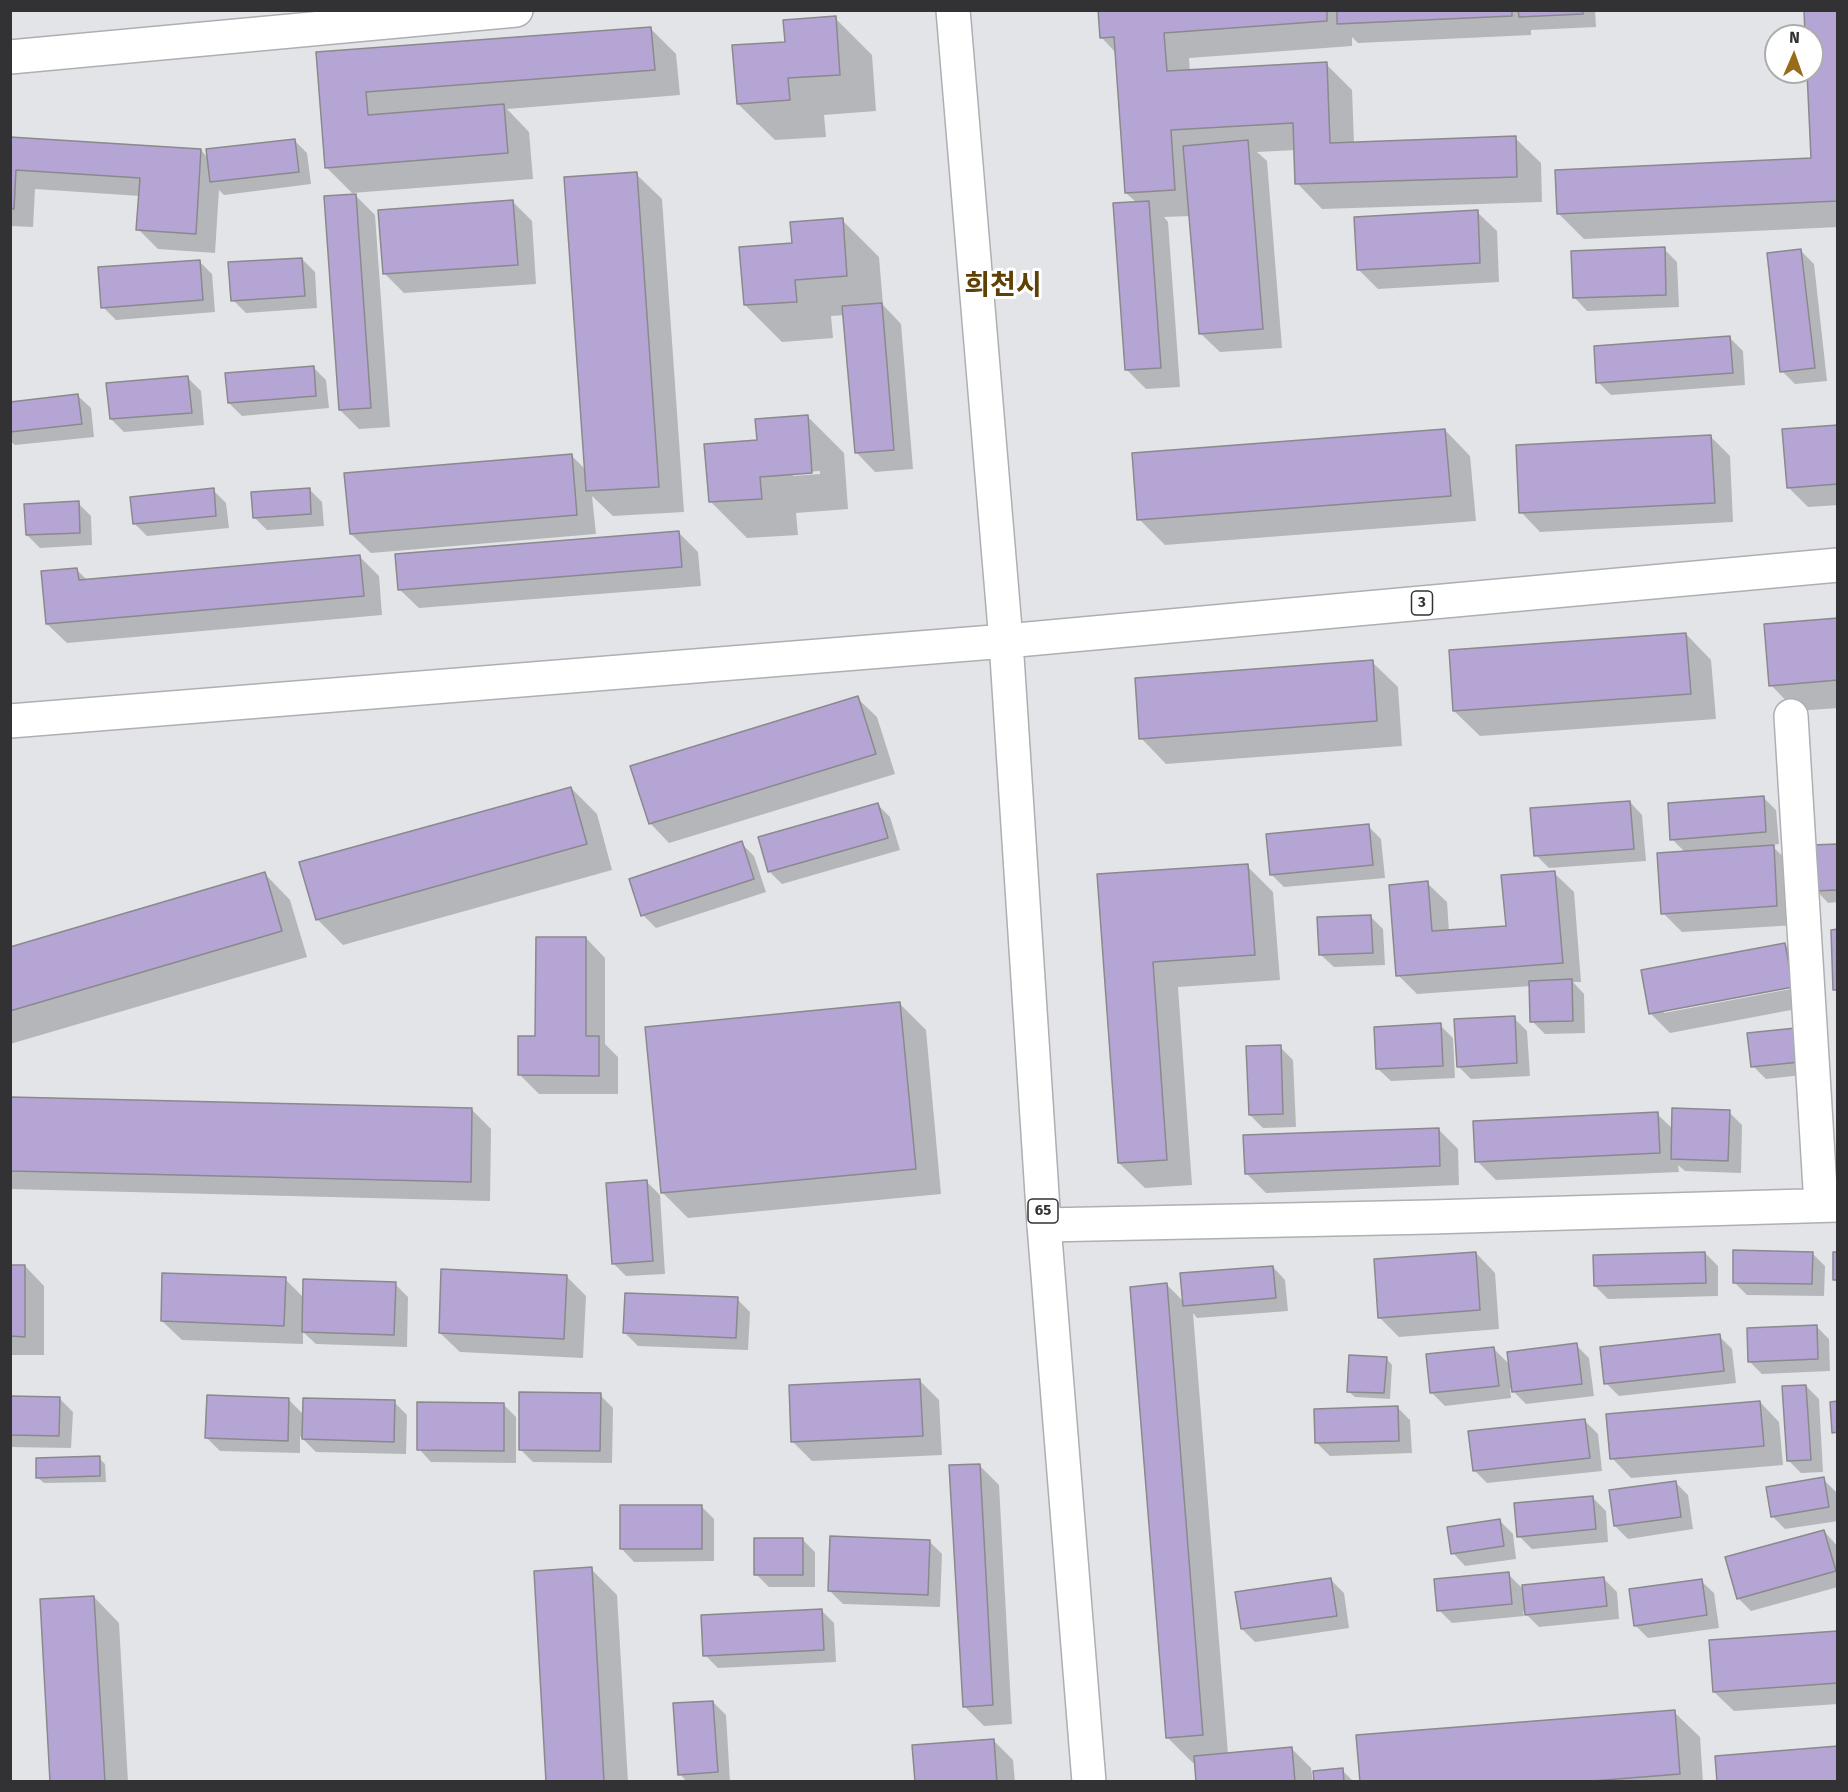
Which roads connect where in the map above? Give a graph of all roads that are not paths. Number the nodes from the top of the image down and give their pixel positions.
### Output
1 (516, 10) edge
2 (953, 10) edge
3 (10, 57) edge
4 (1838, 566) edge
5 (1006, 641) junction
6 (1791, 716) dead end
7 (10, 721) edge
8 (1829, 1205) edge
9 (1044, 1226) junction
10 (1089, 1782) edge

1 - 3 main road
2 - 5 main road
4 - 5 main road, 3
5 - 7 main road, 3
5 - 9 main road, 65
6 - 8 main road
8 - 9 main road
9 - 10 main road, 65

